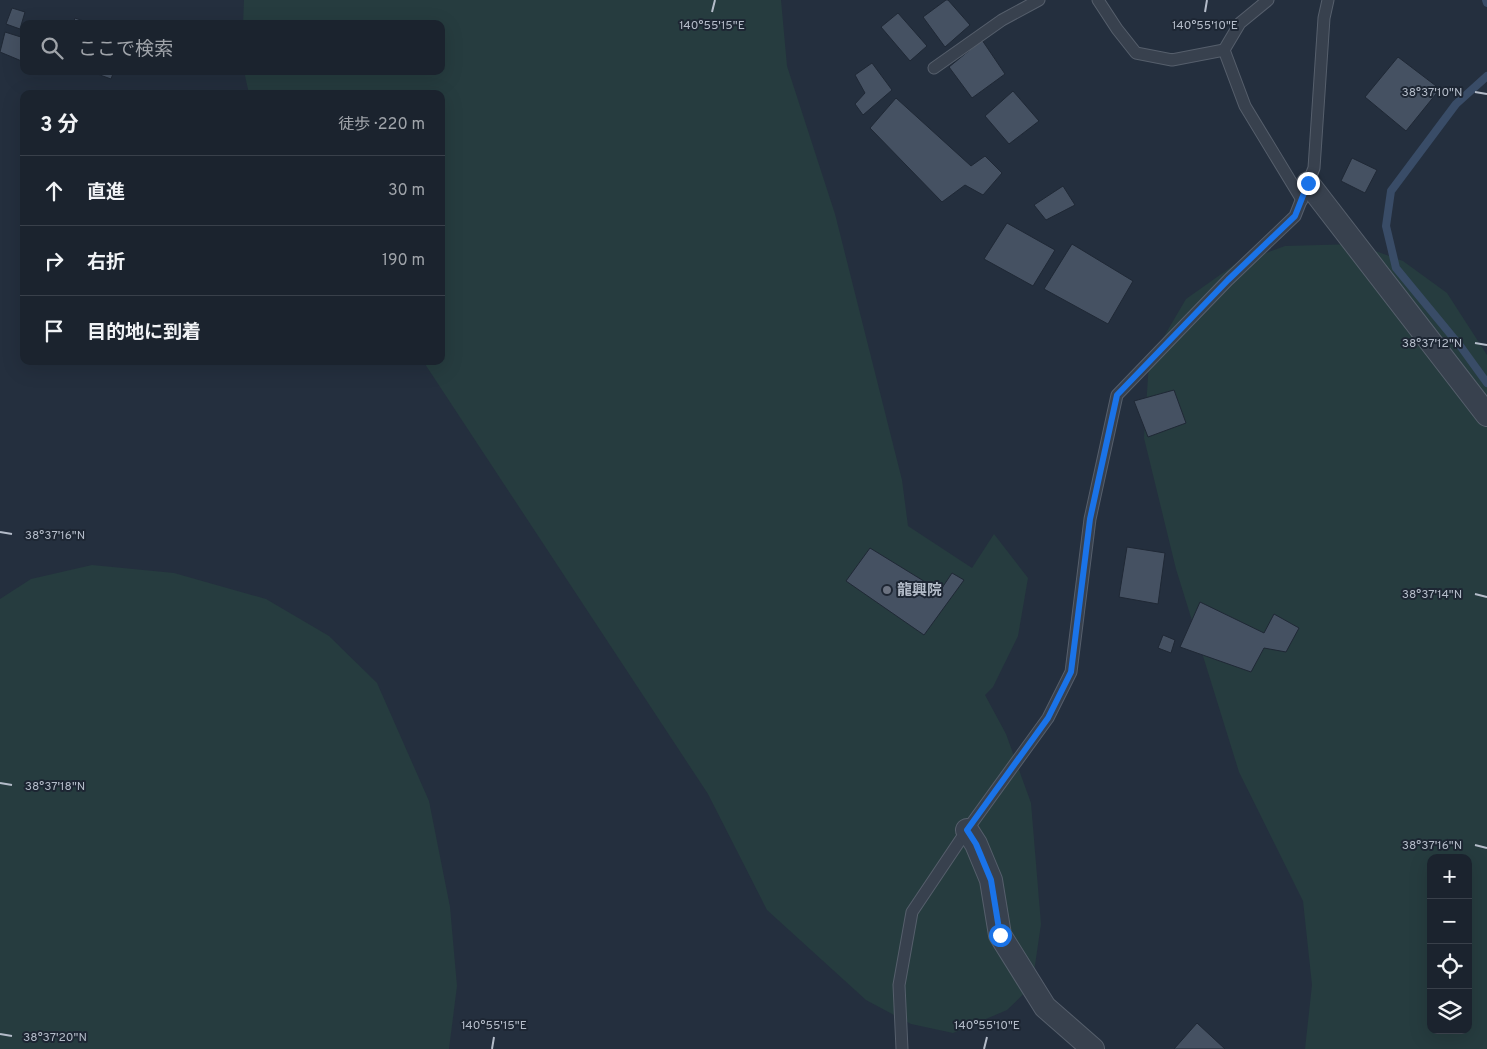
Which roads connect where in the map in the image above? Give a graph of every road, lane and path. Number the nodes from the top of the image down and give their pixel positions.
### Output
1 (1039, 0) edge
2 (1098, 0) edge
3 (1268, 0) edge
4 (1328, 0) edge
5 (1224, 50) junction
6 (934, 68) dead end
7 (1305, 191) junction
8 (1487, 415) edge
9 (967, 830) junction
10 (902, 1049) edge
11 (1093, 1049) edge

1 - 6 lane
2 - 5 lane
3 - 5 lane
4 - 7 lane
5 - 7 lane
7 - 8 street
7 - 9 lane
9 - 10 lane
9 - 11 street

